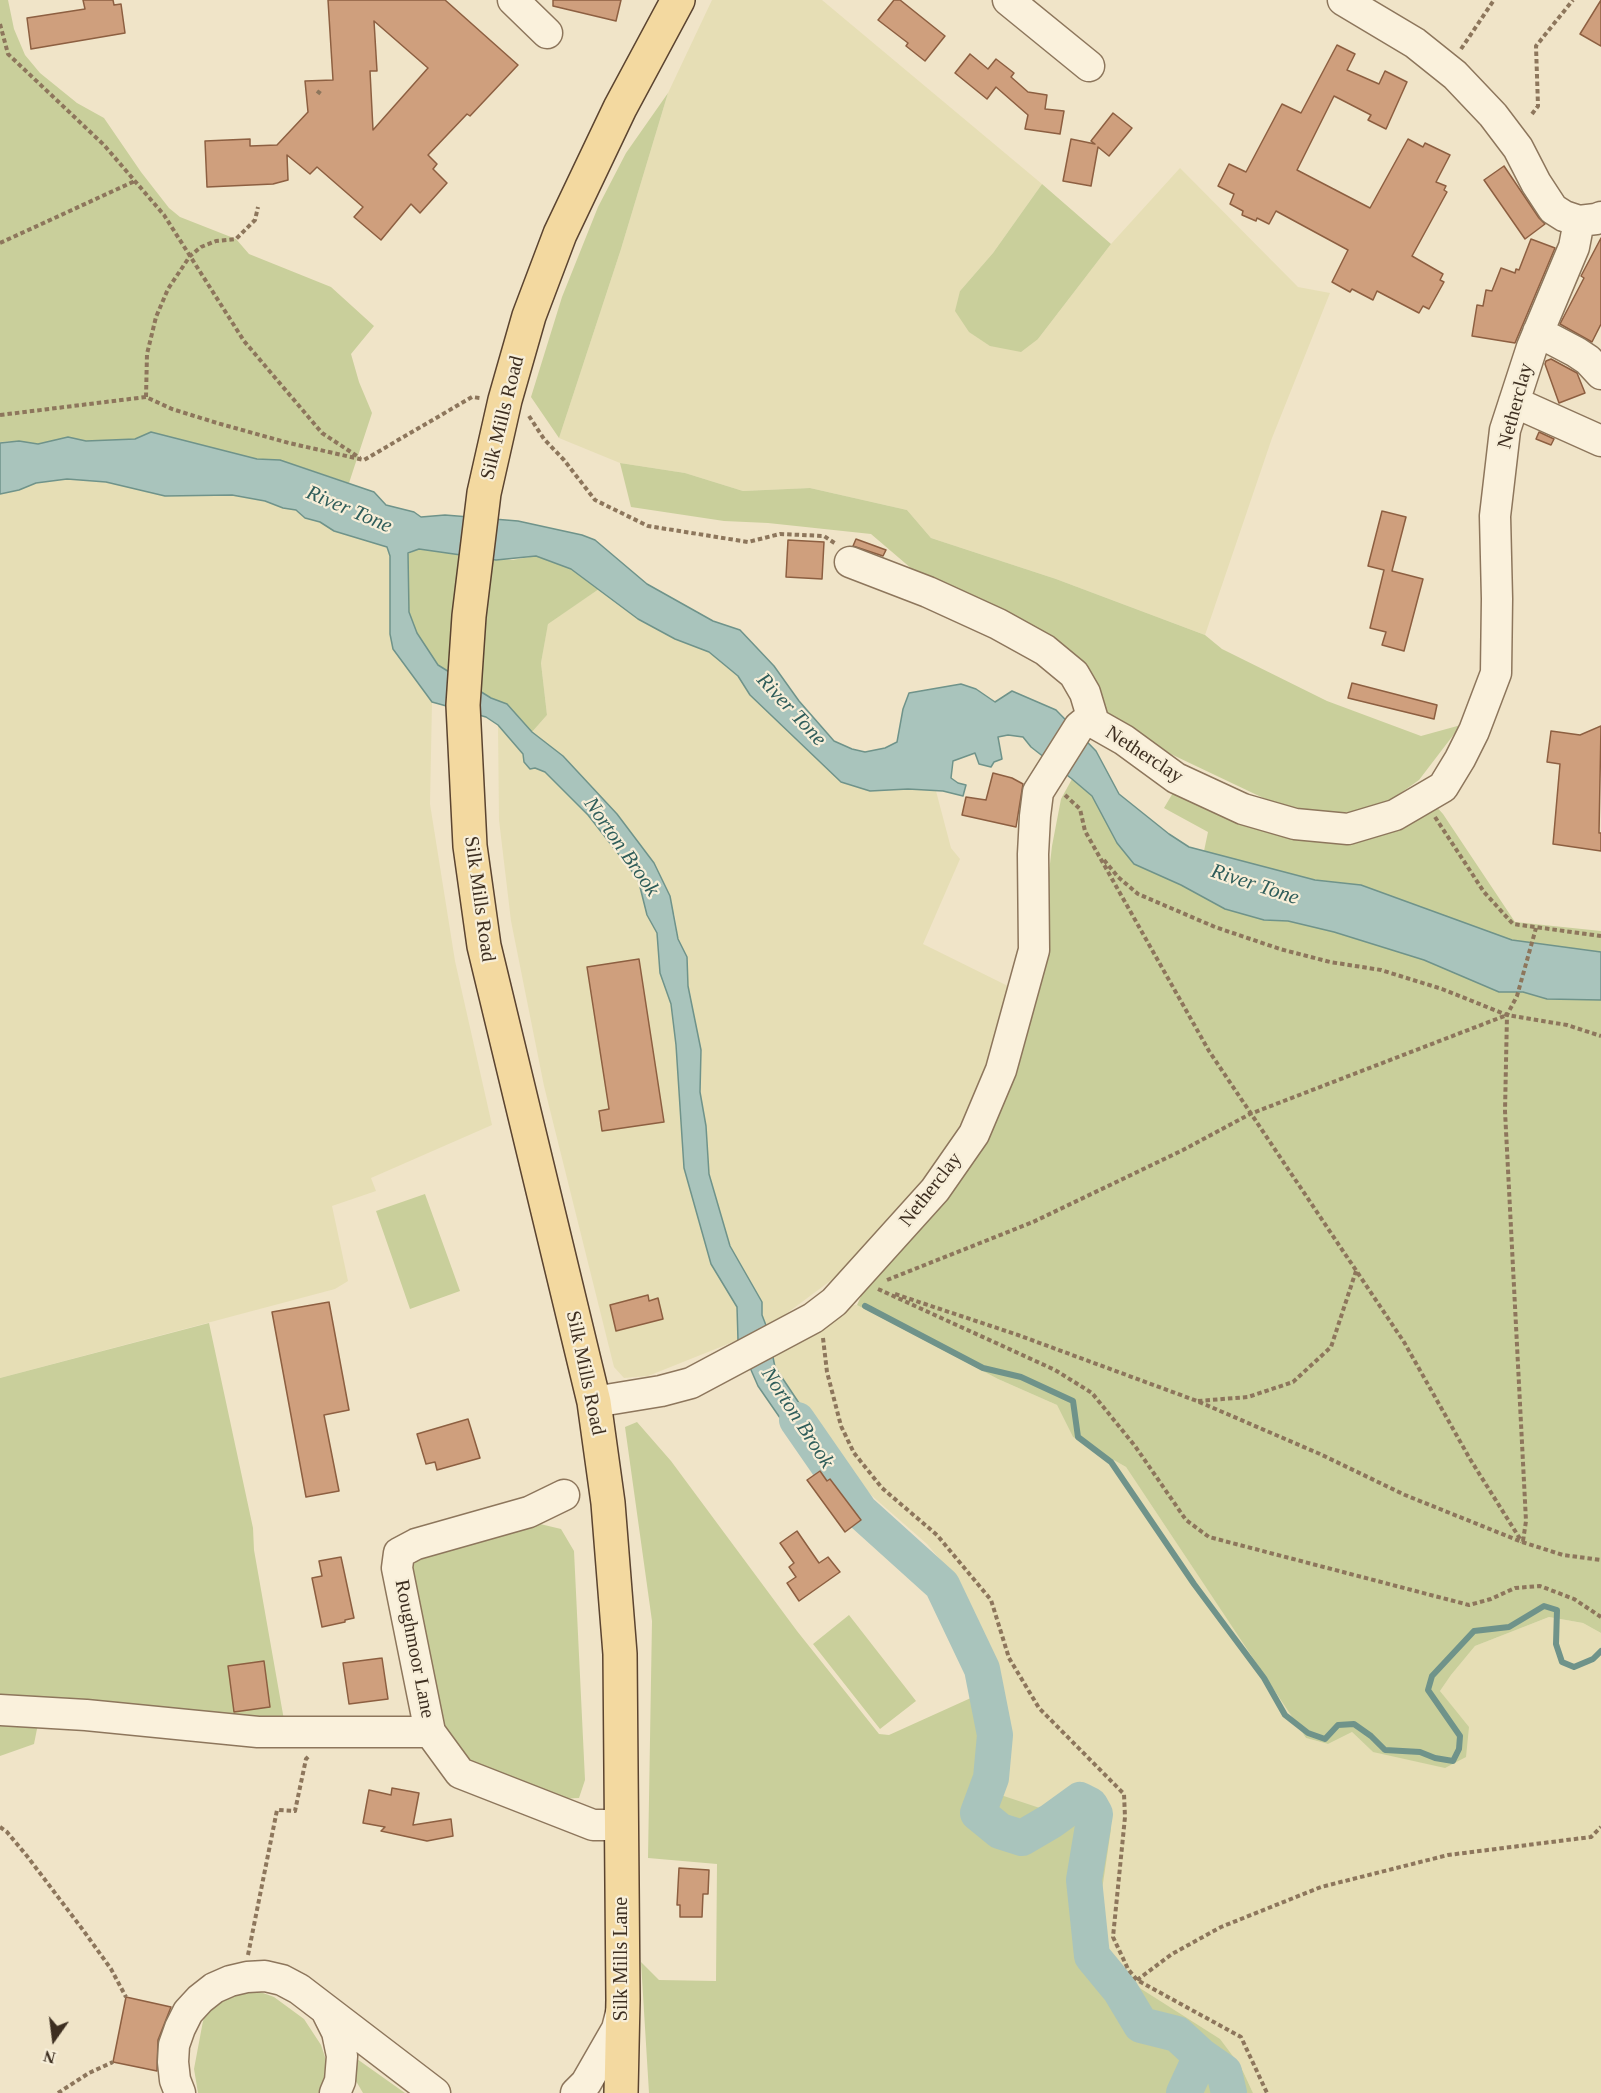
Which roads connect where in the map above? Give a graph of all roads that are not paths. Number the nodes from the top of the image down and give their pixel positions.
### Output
1 (513, 0) edge
2 (678, 0) edge
3 (1008, 0) edge
4 (1343, 0) edge
5 (547, 33) dead end
6 (1089, 66) dead end
7 (1590, 219) edge
8 (1538, 332) junction
9 (1601, 374) edge
10 (1514, 402) junction
11 (1601, 441) edge
12 (850, 562) road end
13 (1087, 725) junction
14 (594, 1402) junction
15 (564, 1495) dead end
16 (0, 1710) edge
17 (430, 1732) junction
18 (622, 1825) junction
19 (623, 2000) junction
20 (326, 2010) junction
21 (341, 2089) edge
22 (180, 2093) edge
23 (435, 2093) edge
24 (576, 2093) edge
25 (621, 2093) edge

1 - 5 street
2 - 14 main road, Silk Mills Road
3 - 6 street
4 - 7 street
7 - 8 street, Netherclay
8 - 9 street
8 - 10 street, Netherclay
10 - 11 street
10 - 13 street, Netherclay
12 - 13 street
13 - 14 street, Netherclay
14 - 18 main road, Silk Mills Road
15 - 17 street, Roughmoor Lane
16 - 17 street
17 - 18 street, Roughmoor Lane
18 - 19 main road, Silk Mills Lane
19 - 24 street
19 - 25 main road, Silk Mills Lane
20 - 21 street
20 - 22 street
20 - 23 street

